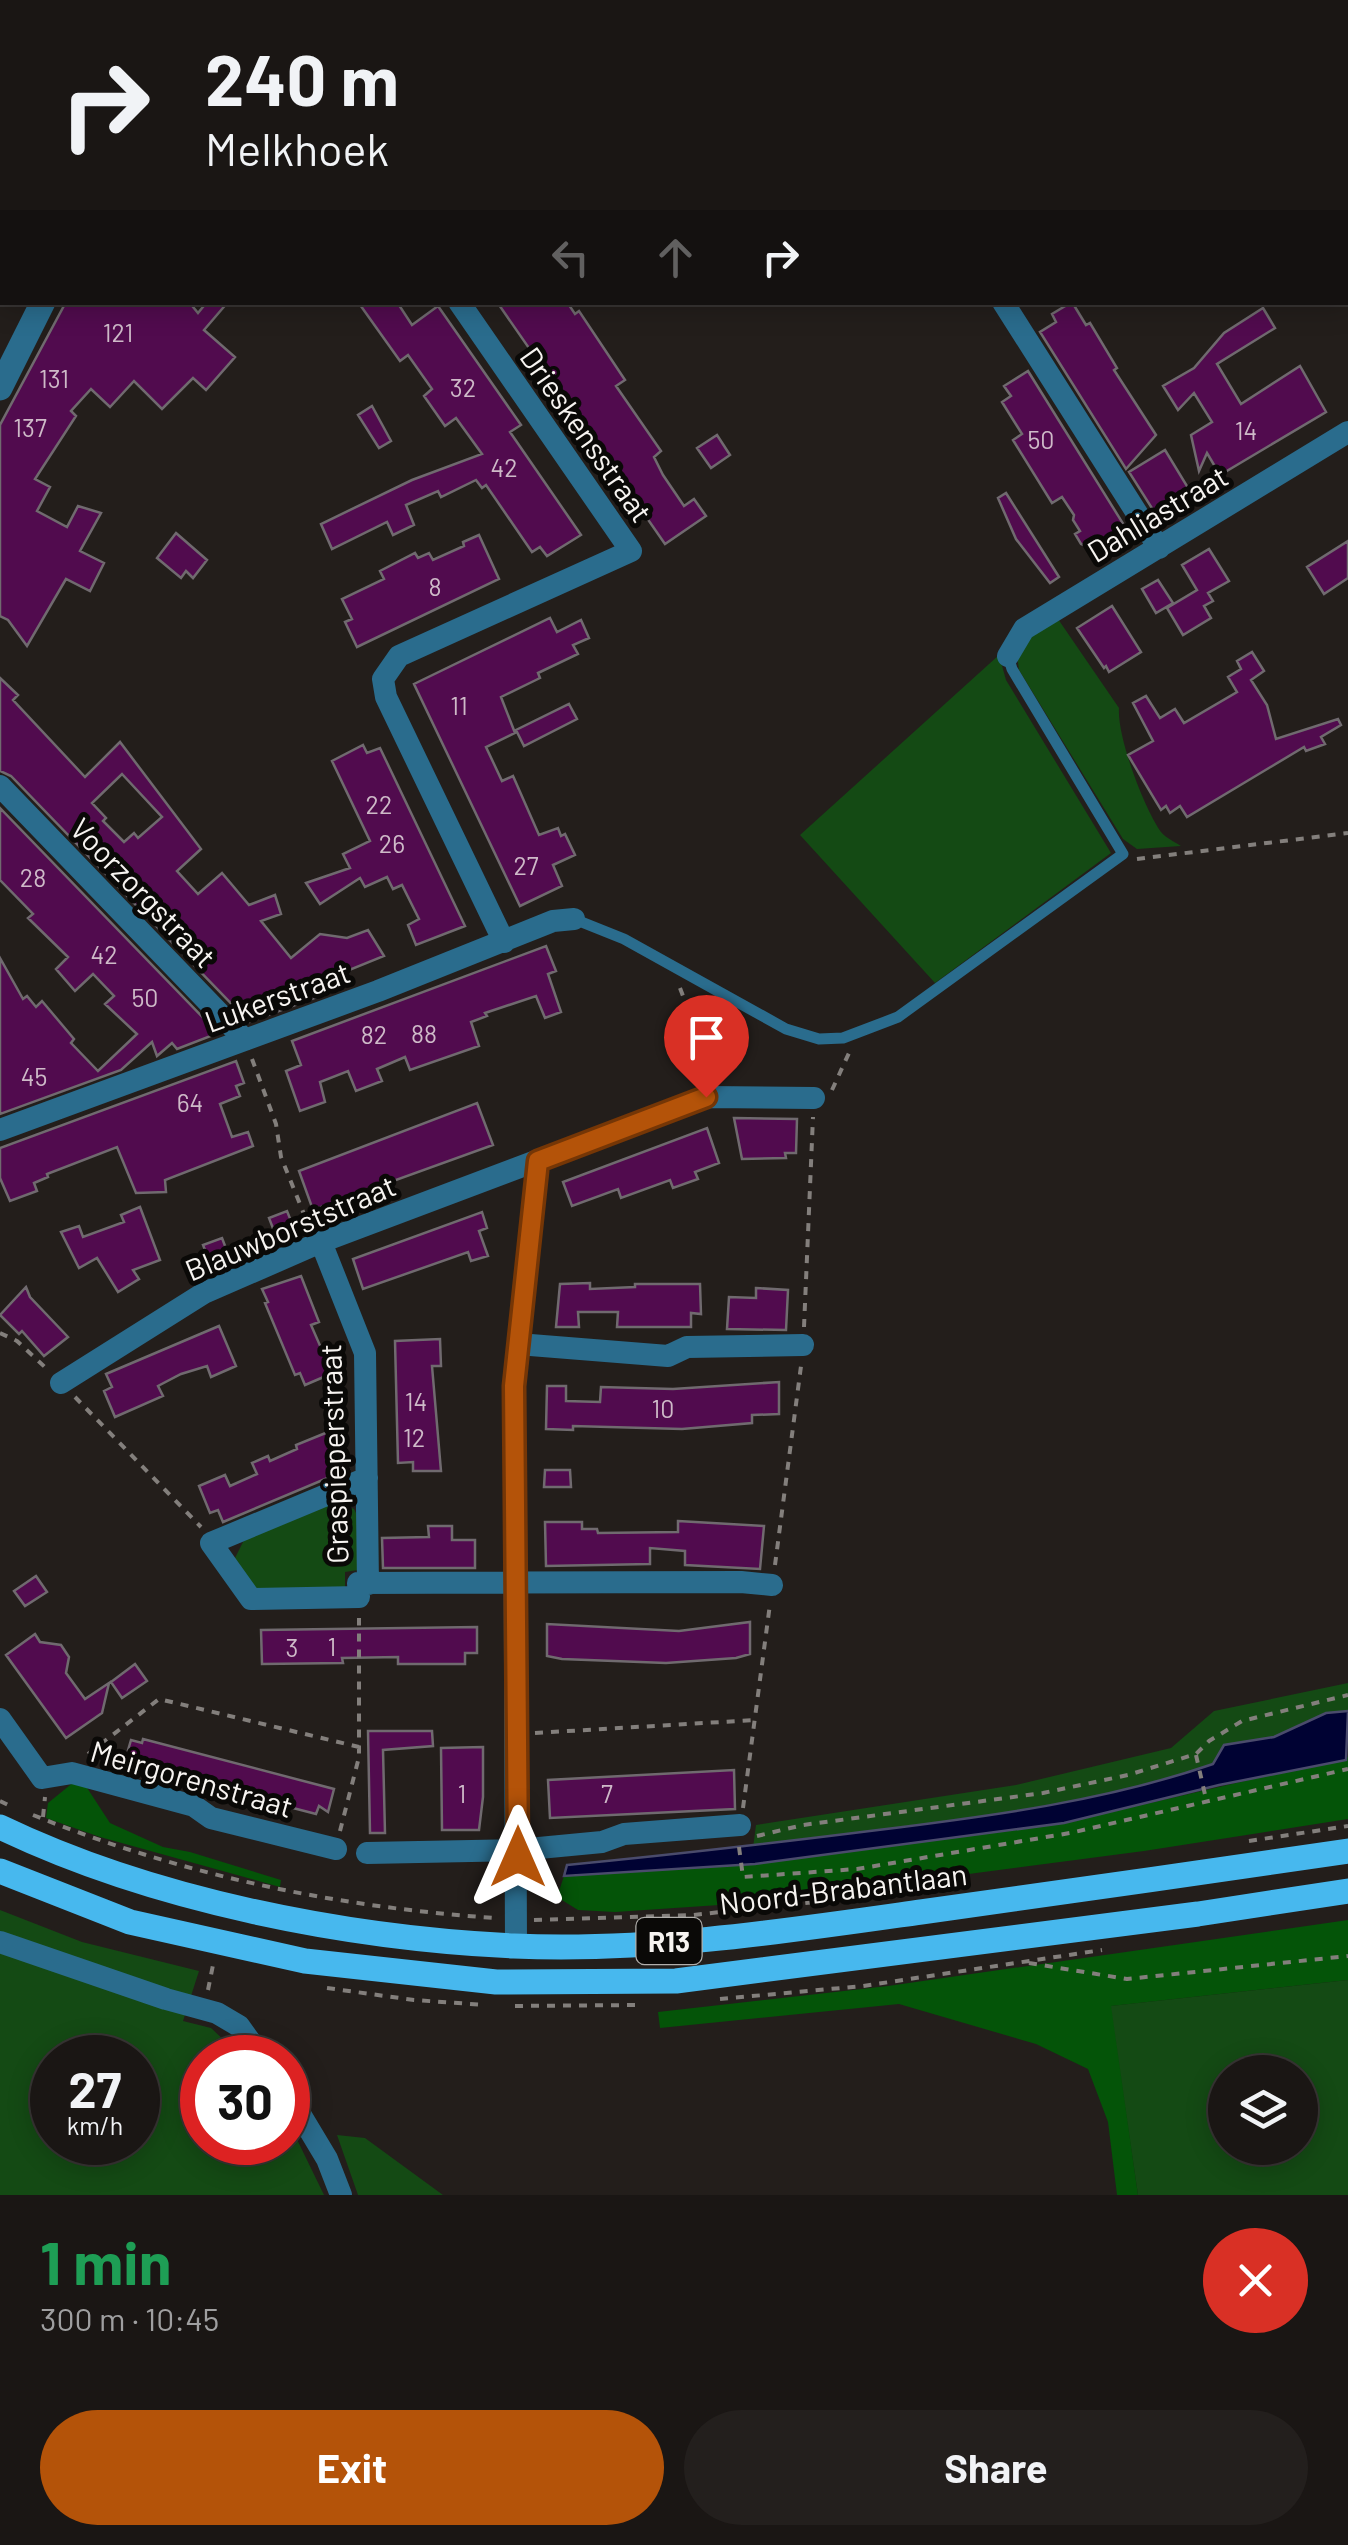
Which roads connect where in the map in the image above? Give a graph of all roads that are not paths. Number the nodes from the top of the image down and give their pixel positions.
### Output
1 (41, 305) edge
2 (461, 305) edge
3 (1006, 305) edge
4 (0, 388) edge
5 (1348, 432) edge
6 (1159, 548) junction
7 (1008, 656) joint
8 (0, 786) edge
9 (574, 919) joint
10 (504, 942) junction
11 (245, 1040) junction
12 (814, 1098) road end
13 (0, 1130) edge
14 (538, 1161) junction
15 (321, 1242) junction
16 (518, 1344) junction
17 (804, 1345) road end
18 (61, 1383) road end
19 (366, 1478) junction
20 (516, 1582) junction
21 (772, 1585) road end
22 (363, 1590) junction
23 (0, 1720) edge
24 (9, 1818) edge
25 (739, 1833) road end
26 (336, 1849) road end
27 (518, 1850) junction
28 (1348, 1850) edge
29 (367, 1853) dead end
30 (0, 1870) edge
31 (1348, 1891) edge
32 (0, 1942) edge
33 (516, 1946) junction
34 (245, 2035) edge
35 (310, 2131) edge
36 (341, 2195) edge

1 - 4 street
2 - 10 street, Drieskensstraat
3 - 6 street
5 - 6 street, Dahliastraat
6 - 7 street, Dahliastraat
7 - 9 lane
8 - 11 street, Voorzorgstraat
9 - 10 street, Lukerstraat
10 - 11 street, Lukerstraat
11 - 13 street, Lukerstraat
12 - 14 street, Blauwborststraat
14 - 15 street, Blauwborststraat
14 - 16 street
15 - 18 street, Blauwborststraat
15 - 19 street, Graspieperstraat
16 - 17 street
16 - 20 street
19 - 22 street, Graspieperstraat
19 - 22 street
20 - 21 street, Graspieperstraat
20 - 22 street, Graspieperstraat
20 - 27 street
23 - 26 street, Meirgorenstraat
24 - 33 main road, Noord-Brabantlaan / R13
25 - 27 street
27 - 29 street
27 - 33 street
28 - 33 main road, Noord-Brabantlaan / R13
30 - 31 main road, R13
32 - 34 street
35 - 36 street

